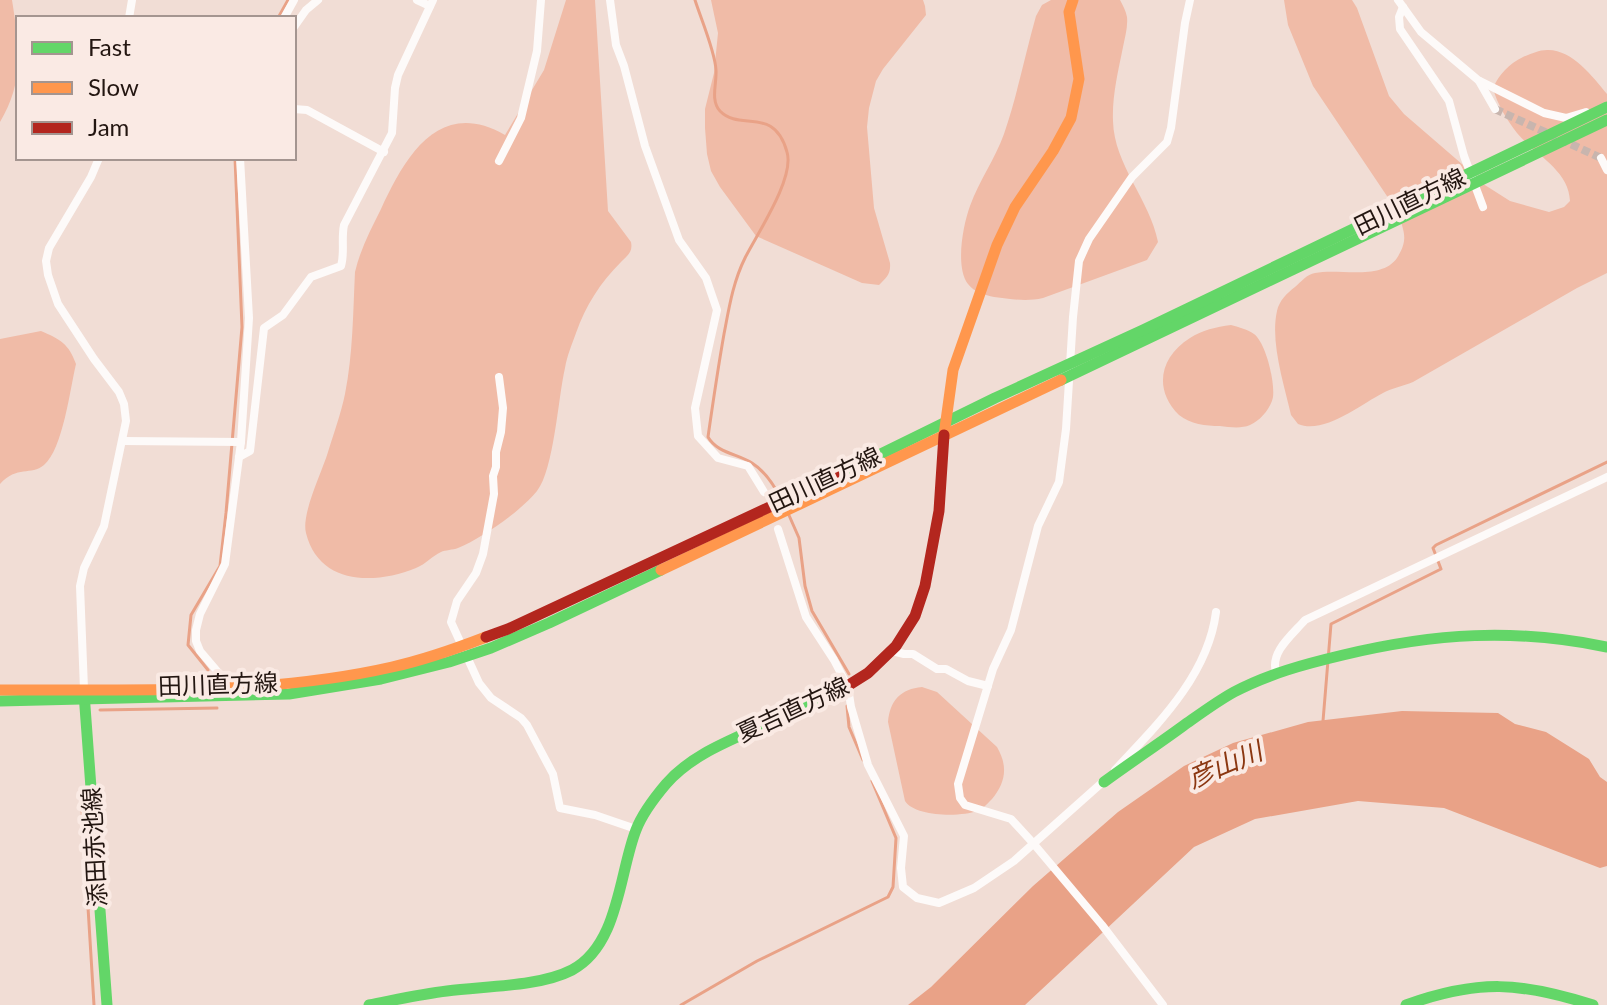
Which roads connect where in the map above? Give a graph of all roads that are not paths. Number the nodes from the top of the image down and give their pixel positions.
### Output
1 (318, 0) edge
2 (417, 0) edge
3 (541, 0) edge
4 (610, 0) edge
5 (1073, 0) edge
6 (1190, 0) edge
7 (432, 3) edge
8 (1401, 3) edge
9 (296, 24) edge
10 (1478, 80) junction
11 (1607, 107) edge
12 (296, 109) edge
13 (1495, 109) tunnel mouth
14 (1607, 120) edge
15 (384, 152) junction
16 (1601, 158) dead end
17 (98, 160) edge
18 (240, 160) edge
19 (499, 161) dead end
20 (1607, 170) edge
21 (1483, 207) dead end
22 (499, 377) dead end
23 (944, 429) junction
24 (123, 441) junction
25 (235, 442) junction
26 (239, 457) junction
27 (1607, 477) edge
28 (764, 492) dead end
29 (778, 529) dead end
30 (1216, 612) dead end
31 (1607, 647) edge
32 (466, 651) junction
33 (892, 651) junction
34 (1276, 672) junction
35 (988, 686) junction
36 (224, 687) junction
37 (848, 687) junction
38 (0, 690) edge
39 (84, 694) junction
40 (0, 701) edge
41 (1104, 782) junction
42 (636, 829) junction
43 (1033, 843) junction
44 (107, 1005) edge
45 (369, 1005) edge
46 (1163, 1005) edge
47 (1406, 1005) edge
48 (1593, 1005) edge

1 - 9 street
2 - 7 street
3 - 19 street
4 - 28 street
5 - 23 main road, 夏吉直方線
6 - 35 street
7 - 15 street
8 - 10 street
8 - 21 street
10 - 11 street
10 - 13 street
11 - 23 main road, 田川直方線
12 - 15 street
14 - 23 main road, 田川直方線
15 - 26 street
16 - 20 street
17 - 24 street
18 - 25 street
22 - 32 street
23 - 32 main road, 田川直方線
23 - 33 main road, 夏吉直方線
24 - 25 street
24 - 39 street
25 - 26 street
26 - 36 street
27 - 34 street
29 - 37 street
30 - 41 street
31 - 34 main road
32 - 36 main road, 田川直方線
32 - 39 main road, 田川直方線
32 - 42 street
33 - 35 street
33 - 37 main road, 夏吉直方線
34 - 41 main road
35 - 43 street
36 - 39 main road, 田川直方線
37 - 42 main road, 夏吉直方線
37 - 43 street
38 - 39 main road, 田川直方線
39 - 40 main road, 田川直方線
39 - 44 main road, 添田赤池線
41 - 43 street
42 - 45 main road, 夏吉直方線
43 - 46 street
47 - 48 main road

